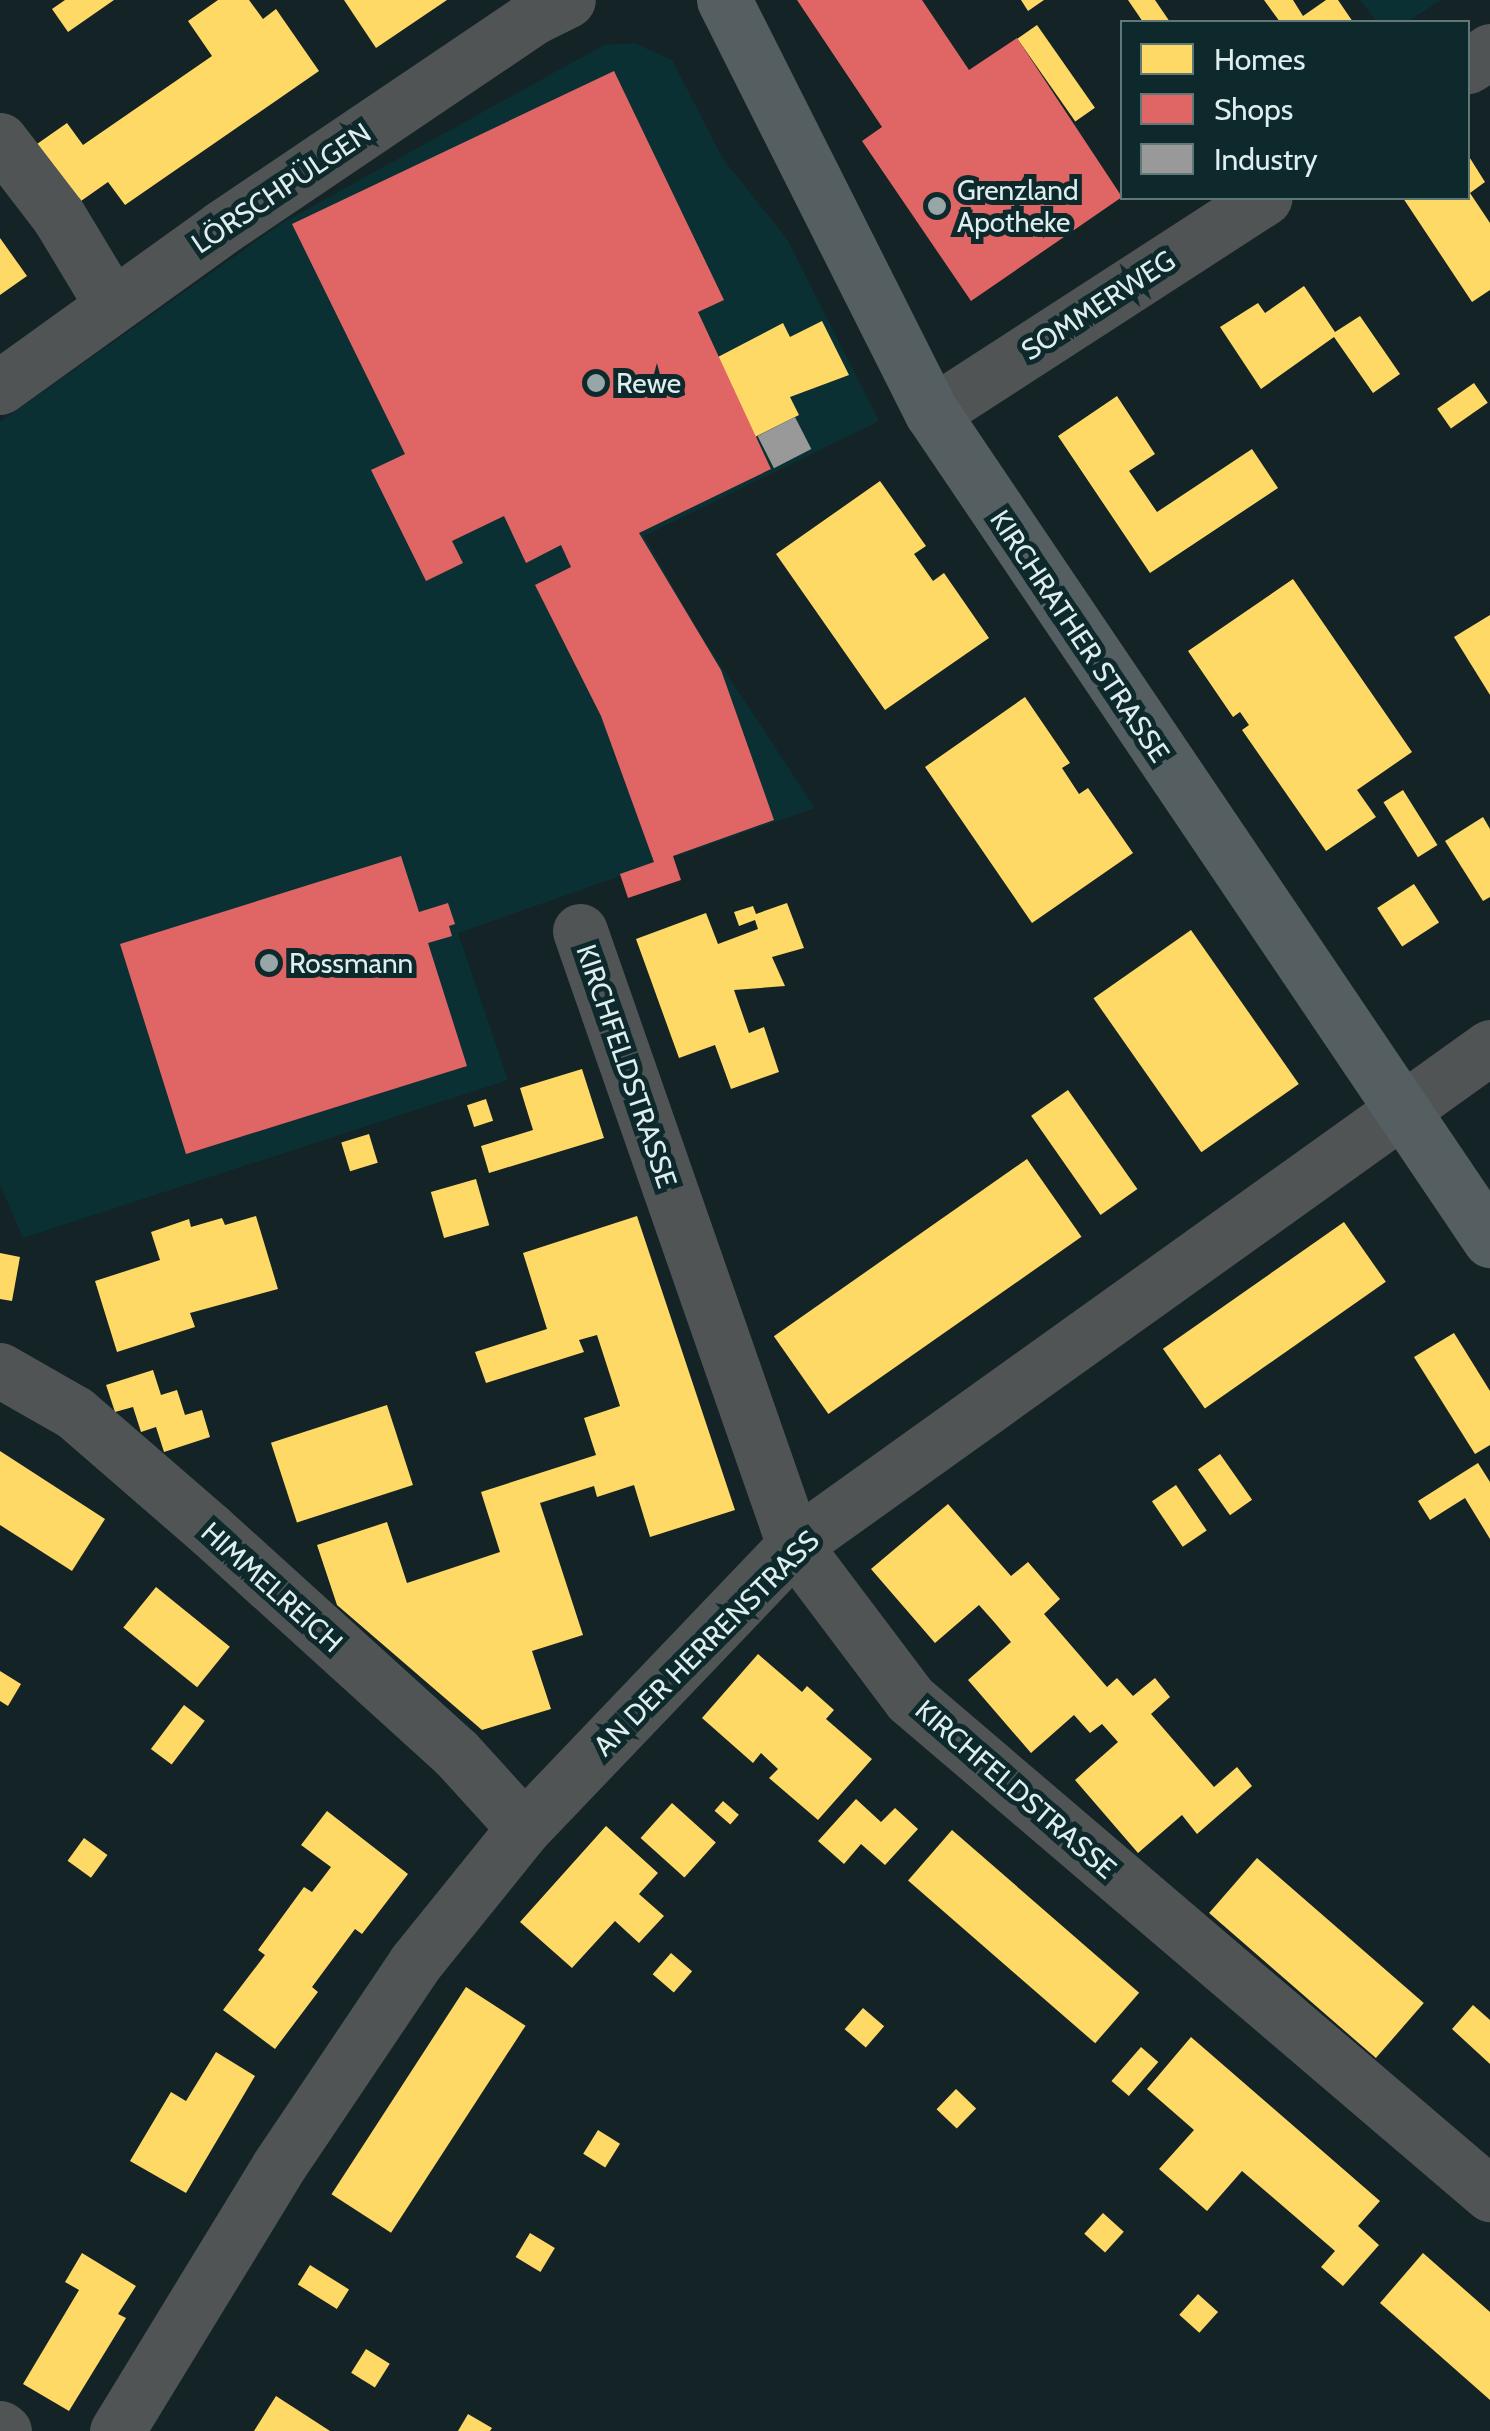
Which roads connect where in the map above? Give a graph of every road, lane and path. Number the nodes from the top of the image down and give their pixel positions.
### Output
1 (568, 0) edge
2 (724, 0) edge
3 (0, 140) edge
4 (1261, 200) edge
5 (112, 306) junction
6 (0, 387) edge
7 (932, 414) junction
8 (580, 931) dead end
9 (1490, 1047) edge
10 (1404, 1108) junction
11 (1490, 1240) edge
12 (0, 1370) edge
13 (794, 1545) junction
14 (524, 1828) junction
15 (1490, 2194) edge
16 (117, 2431) edge

1 - 5 street, LÖRSCHPÜLGEN
2 - 7 main road, KIRCHRATHER STRASSE
3 - 5 street
4 - 7 street, SOMMERWEG
5 - 6 street, LÖRSCHPÜLGEN
7 - 10 main road, KIRCHRATHER STRASSE
8 - 13 street, KIRCHFELDSTRASSE
9 - 10 street, AN DER HERRENSTRASS
10 - 11 main road, KIRCHRATHER STRASSE
10 - 13 street, AN DER HERRENSTRASS
12 - 14 street, HIMMELREICH
13 - 14 street, AN DER HERRENSTRASS
13 - 15 street, KIRCHFELDSTRASSE
14 - 16 street, AN DER HERRENSTRASS

